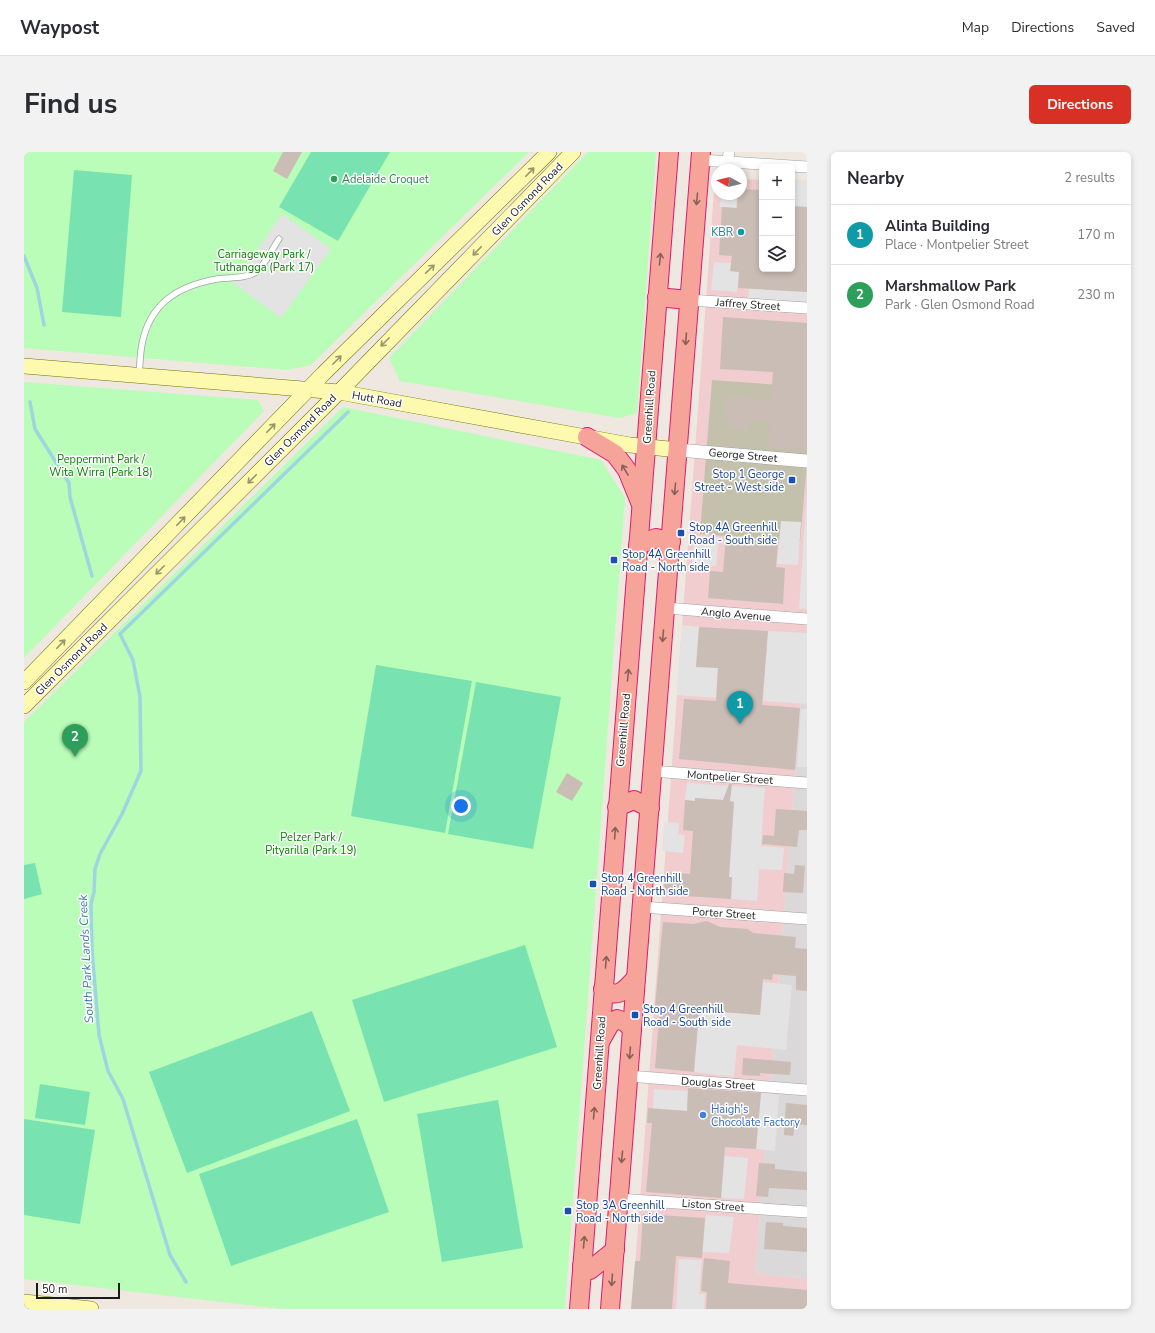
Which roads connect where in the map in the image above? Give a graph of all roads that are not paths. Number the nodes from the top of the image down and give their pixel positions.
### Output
1 (549, 152) edge
2 (573, 152) edge
3 (670, 152) edge
4 (701, 156) edge
5 (728, 157) edge
6 (807, 168) edge
7 (279, 239) dead end
8 (657, 297) junction
9 (689, 300) junction
10 (807, 308) edge
11 (24, 366) edge
12 (139, 375) junction
13 (310, 388) junction
14 (339, 392) junction
15 (587, 437) junction
16 (646, 447) junction
17 (678, 450) junction
18 (807, 461) edge
19 (642, 505) junction
20 (671, 542) junction
21 (638, 545) junction
22 (666, 608) junction
23 (807, 619) edge
24 (48, 657) junction
25 (60, 669) junction
26 (24, 682) edge
27 (24, 706) edge
28 (652, 771) junction
29 (807, 783) edge
30 (617, 807) junction
31 (650, 808) junction
32 (642, 907) junction
33 (807, 919) edge
34 (636, 978) junction
35 (603, 989) junction
36 (632, 1029) junction
37 (600, 1043) junction
38 (628, 1076) junction
39 (807, 1090) edge
40 (618, 1199) junction
41 (807, 1212) edge
42 (615, 1250) junction
43 (582, 1266) junction
44 (24, 1302) edge
45 (611, 1306) edge
46 (91, 1309) edge
47 (579, 1309) edge

13 -> 1 main road, Glen Osmond Road
2 -> 14 main road, Glen Osmond Road
8 -> 3 highway, Greenhill Road
4 - 5 street
4 -> 9 highway
5 - 6 street
7 - 12 lane
8 - 9 highway
8 - 16 highway, Greenhill Road
9 - 10 street, Jaffrey Street
9 -> 17 highway
11 - 12 main road, Hutt Road
12 - 13 main road, Hutt Road
13 - 14 main road, Hutt Road
24 -> 13 main road, Glen Osmond Road
14 - 15 main road, Hutt Road
14 -> 25 main road, Glen Osmond Road
15 - 16 main road, Hutt Road
19 -> 15 highway
16 - 17 main road, Hutt Road
16 - 19 highway, Greenhill Road
17 - 18 street, George Street
17 -> 20 highway
19 - 21 highway, Greenhill Road
20 - 21 highway
20 - 22 highway
30 -> 21 highway, Greenhill Road
22 - 23 street, Anglo Avenue
22 -> 28 highway
24 - 25 main road
24 - 26 main road, Glen Osmond Road
25 - 27 main road, Glen Osmond Road
28 - 29 street, Montpelier Street
28 - 31 highway
30 - 31 highway
35 -> 30 highway, Greenhill Road
31 - 32 highway
32 - 33 street, Porter Street
32 - 34 highway
34 - 35 highway
34 - 36 highway
35 - 37 highway, Greenhill Road
36 - 37 highway
36 -> 38 highway
43 -> 37 highway, Greenhill Road
38 - 39 street, Douglas Street
38 -> 40 highway
40 - 41 street, Liston Street
40 - 42 highway
42 - 43 highway
42 -> 45 highway
43 - 47 highway, Greenhill Road
44 - 46 main road

